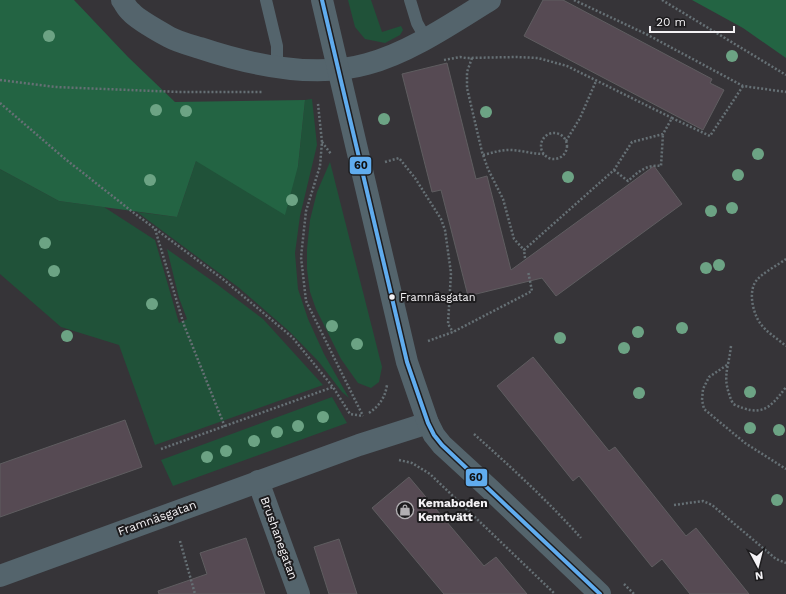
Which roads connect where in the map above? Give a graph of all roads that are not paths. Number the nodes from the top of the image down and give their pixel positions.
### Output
1 (122, 0) edge
2 (266, 0) edge
3 (322, 0) edge
4 (410, 0) edge
5 (489, 0) edge
6 (426, 39) junction
7 (277, 67) junction
8 (339, 70) junction
9 (428, 423) junction
10 (258, 481) junction
11 (0, 576) edge
12 (299, 594) edge
13 (600, 594) edge

1 - 7 street
2 - 7 lane
3 - 8 street
4 - 6 lane
5 - 6 street
6 - 8 street
7 - 8 street
8 - 9 street
9 - 10 street, Framnäsgatan
9 - 13 street
10 - 11 street, Framnäsgatan
10 - 12 street, Brushanegatan

